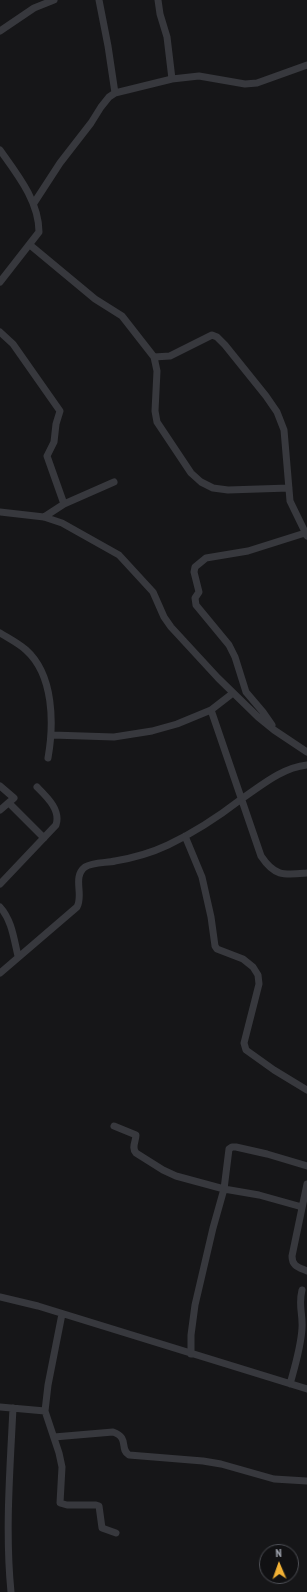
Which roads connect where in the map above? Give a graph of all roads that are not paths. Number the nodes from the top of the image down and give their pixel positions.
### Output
1 (51, 0) edge
2 (99, 0) edge
3 (158, 0) edge
4 (0, 31) edge
5 (307, 65) edge
6 (172, 79) junction
7 (115, 92) junction
8 (0, 150) edge
9 (34, 203) junction
10 (30, 245) junction
11 (0, 282) edge
12 (0, 332) edge
13 (154, 357) junction
14 (114, 482) dead end
15 (289, 488) junction
16 (64, 504) junction
17 (0, 512) edge
18 (44, 517) junction
19 (306, 535) edge
20 (0, 633) edge
21 (233, 693) junction
22 (211, 710) junction
23 (274, 730) junction
24 (52, 735) junction
25 (307, 752) edge
26 (48, 758) dead end
27 (307, 765) edge
28 (0, 786) edge
29 (37, 787) dead end
30 (240, 800) junction
31 (9, 803) junction
32 (0, 810) edge
33 (185, 836) junction
34 (44, 838) junction
35 (307, 873) edge
36 (0, 884) edge
37 (0, 907) edge
38 (18, 956) junction
39 (0, 973) edge
40 (307, 1090) edge
41 (114, 1126) dead end
42 (307, 1166) edge
43 (307, 1184) edge
44 (224, 1189) junction
45 (302, 1207) junction
46 (307, 1271) edge
47 (302, 1290) dead end
48 (0, 1297) edge
49 (62, 1314) junction
50 (191, 1354) junction
51 (290, 1384) junction
52 (307, 1389) edge
53 (0, 1407) edge
54 (13, 1408) junction
55 (45, 1411) junction
56 (54, 1437) junction
57 (307, 1481) edge
58 (116, 1533) dead end
59 (0, 1565) edge
60 (8, 1566) junction
61 (11, 1592) edge

1 - 4 street
2 - 7 street
3 - 6 street
5 - 6 street
6 - 7 street
7 - 9 street
8 - 9 street
9 - 10 street
10 - 11 street
10 - 13 street
12 - 16 street
13 - 15 street
13 - 15 street
14 - 16 street
15 - 19 street
16 - 18 street
17 - 18 street
18 - 21 street
19 - 23 street
20 - 24 street
21 - 22 street
21 - 23 street
22 - 24 street
22 - 30 street
23 - 25 street
24 - 26 street
27 - 30 street
28 - 31 street
29 - 34 street
30 - 33 street
30 - 35 street
31 - 32 street
31 - 34 street
33 - 38 street
33 - 40 street
34 - 36 street
37 - 38 street
38 - 39 street
41 - 44 street
42 - 44 street
43 - 45 street
44 - 45 street
44 - 50 street
45 - 46 street
47 - 51 street
48 - 49 street
49 - 50 street
49 - 55 street
50 - 51 street
51 - 52 street
53 - 54 street
54 - 55 street
54 - 60 street
55 - 56 street
56 - 57 street
56 - 58 street
59 - 60 street
60 - 61 street

